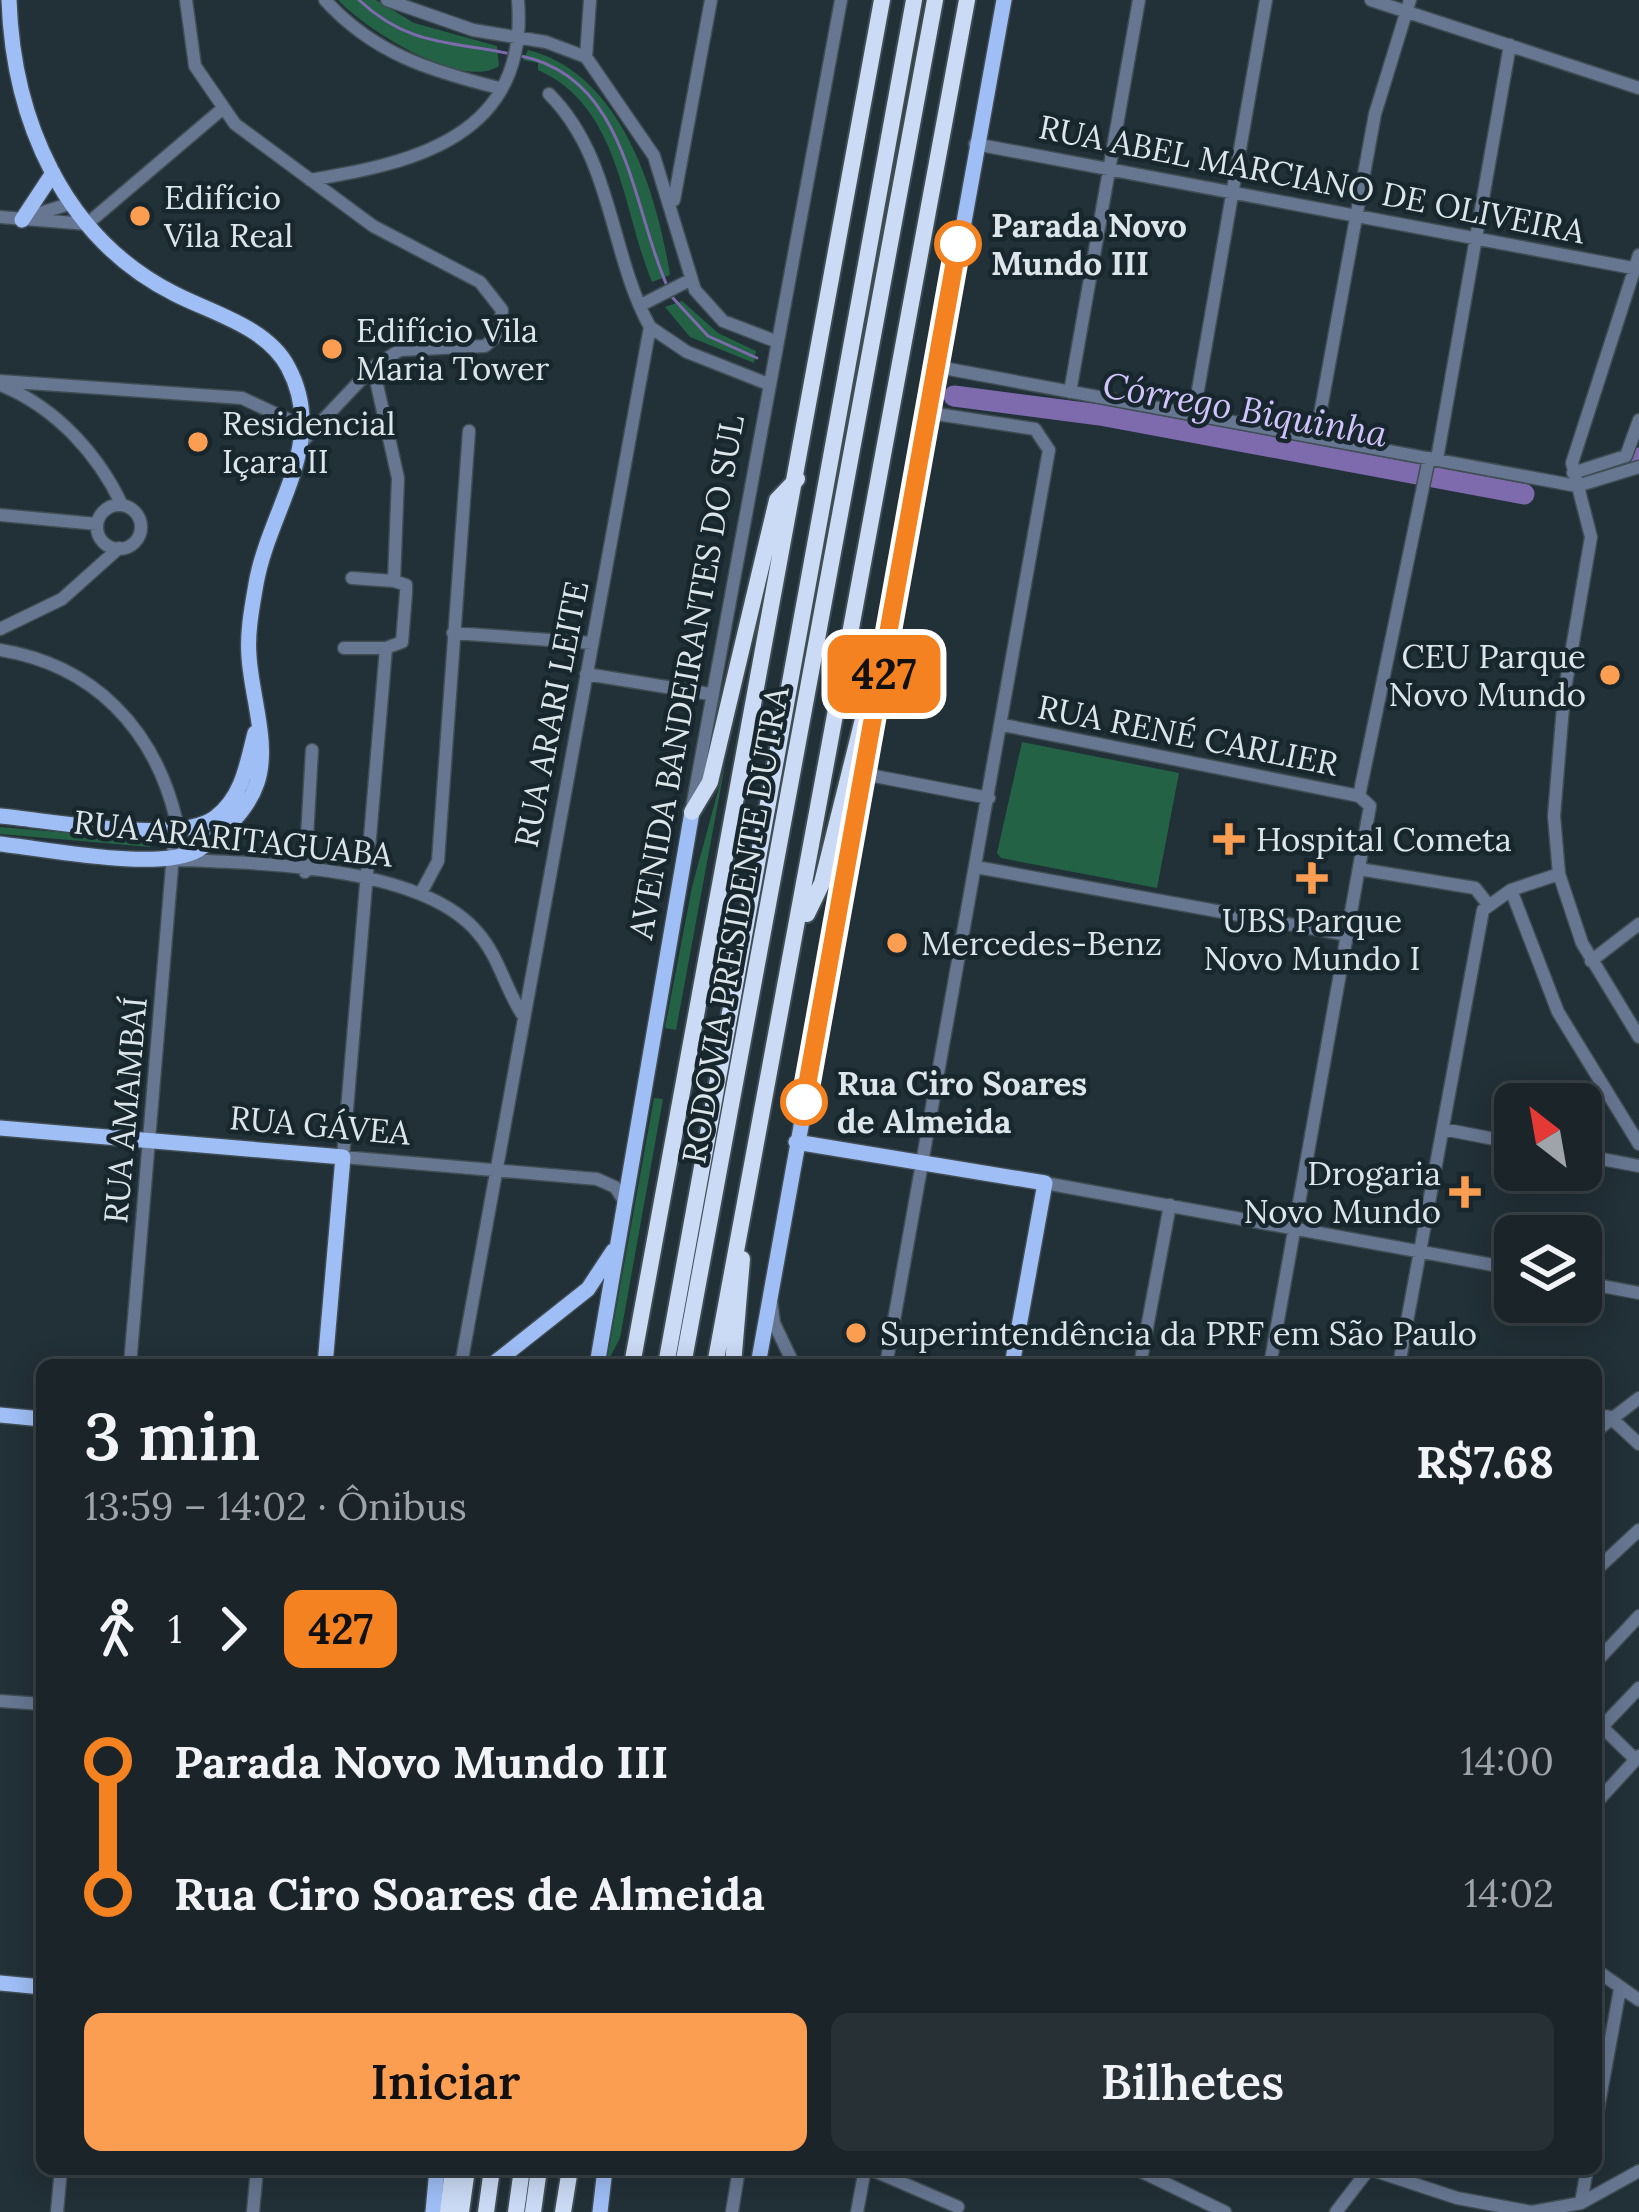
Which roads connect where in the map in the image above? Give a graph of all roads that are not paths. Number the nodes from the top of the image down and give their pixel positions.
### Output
1 (9, 0) edge
2 (186, 0) edge
3 (325, 0) edge
4 (387, 0) edge
5 (518, 0) edge
6 (590, 0) edge
7 (711, 0) edge
8 (841, 0) edge
9 (882, 0) edge
10 (914, 0) edge
11 (935, 0) edge
12 (967, 0) edge
13 (1004, 0) edge
14 (1139, 0) edge
15 (1266, 0) edge
16 (1371, 0) edge
17 (1408, 6) edge
18 (515, 42) junction
19 (1510, 45) junction
20 (586, 57) junction
21 (502, 82) junction
22 (1639, 88) edge
23 (549, 94) dead end
24 (221, 110) junction
25 (975, 144) junction
26 (1108, 168) junction
27 (52, 173) junction
28 (310, 180) junction
29 (1230, 192) junction
30 (71, 203) junction
31 (672, 207) junction
32 (1354, 214) junction
33 (0, 217) edge
34 (22, 220) junction
35 (87, 224) junction
36 (1477, 236) junction
37 (1638, 264) edge
38 (685, 283) junction
39 (641, 305) junction
40 (650, 327) junction
41 (775, 341) junction
42 (373, 367) junction
43 (938, 367) junction
44 (0, 383) edge
45 (768, 384) junction
46 (27, 390) junction
47 (1070, 392) junction
48 (1194, 412) junction
49 (930, 413) junction
50 (1639, 420) edge
51 (470, 431) dead end
52 (304, 434) junction
53 (1316, 436) junction
54 (1633, 454) edge
55 (1429, 466) junction
56 (1639, 467) edge
57 (798, 478) junction
58 (1575, 480) junction
59 (122, 505) junction
60 (0, 515) edge
61 (97, 524) junction
62 (119, 548) junction
63 (352, 578) dead end
64 (394, 581) junction
65 (0, 629) edge
66 (453, 633) junction
67 (592, 643) junction
68 (344, 648) dead end
69 (386, 648) junction
70 (889, 648) junction
71 (0, 650) edge
72 (586, 674) junction
73 (710, 694) junction
74 (257, 724) junction
75 (1003, 725) junction
76 (312, 750) dead end
77 (865, 774) junction
78 (168, 794) junction
79 (1361, 797) junction
80 (989, 798) junction
81 (692, 812) junction
82 (0, 815) edge
83 (158, 829) junction
84 (176, 830) junction
85 (0, 844) edge
86 (174, 860) junction
87 (976, 867) junction
88 (1359, 868) junction
89 (305, 872) junction
90 (1559, 874) junction
91 (369, 877) junction
92 (1511, 890) junction
93 (422, 891) junction
94 (1487, 903) junction
95 (1639, 924) edge
96 (1348, 935) junction
97 (797, 937) junction
98 (1592, 961) junction
99 (500, 964) junction
100 (530, 978) junction
101 (523, 1015) junction
102 (1639, 1037) edge
103 (0, 1128) edge
104 (1443, 1129) junction
105 (1494, 1139) edge
106 (150, 1141) junction
107 (796, 1142) junction
108 (1639, 1144) edge
109 (343, 1157) junction
110 (1602, 1159) edge
111 (926, 1162) junction
112 (1639, 1166) edge
113 (495, 1170) junction
114 (1045, 1183) junction
115 (626, 1203) junction
116 (1170, 1205) junction
117 (1297, 1229) junction
118 (739, 1232) junction
119 (620, 1238) junction
120 (1420, 1250) junction
121 (1494, 1265) edge
122 (1602, 1286) edge
123 (1639, 1293) edge
124 (770, 1298) junction
125 (131, 1359) edge
126 (327, 1359) edge
127 (461, 1359) edge
128 (500, 1359) edge
129 (598, 1359) edge
130 (633, 1359) edge
131 (667, 1359) edge
132 (684, 1359) edge
133 (717, 1359) edge
134 (734, 1359) edge
135 (759, 1359) edge
136 (792, 1359) edge
137 (887, 1359) edge
138 (1013, 1359) edge
139 (1140, 1359) edge
140 (1271, 1359) edge
141 (1400, 1359) edge
142 (1639, 1398) edge
143 (0, 1415) edge
144 (1603, 1416) edge
145 (36, 1418) edge
146 (1639, 1444) edge
147 (1639, 1530) edge
148 (1602, 1564) edge
149 (1639, 1616) edge
150 (1602, 1640) edge
151 (1610, 1646) junction
152 (1602, 1655) edge
153 (1639, 1688) edge
154 (0, 1701) edge
155 (36, 1704) edge
156 (1602, 1723) edge
157 (1602, 1730) edge
158 (1637, 1758) edge
159 (1602, 1796) edge
160 (1602, 1975) edge
161 (0, 1983) edge
162 (36, 1986) edge
163 (1619, 1989) junction
164 (1639, 2000) edge
165 (1602, 2086) edge
166 (1639, 2171) edge
167 (60, 2175) edge
168 (256, 2175) edge
169 (436, 2175) edge
170 (452, 2175) edge
171 (466, 2175) edge
172 (491, 2175) edge
173 (521, 2175) edge
174 (538, 2175) edge
175 (568, 2175) edge
176 (604, 2175) edge
177 (738, 2175) edge
178 (866, 2175) edge
179 (883, 2175) edge
180 (1148, 2175) edge
181 (1362, 2175) edge
182 (1394, 2175) edge
183 (1586, 2175) edge
184 (1581, 2203) junction
185 (958, 2206) dead end
186 (57, 2212) edge
187 (253, 2212) edge
188 (433, 2212) edge
189 (448, 2212) edge
190 (460, 2212) edge
191 (486, 2212) edge
192 (516, 2212) edge
193 (533, 2212) edge
194 (563, 2212) edge
195 (600, 2212) edge
196 (732, 2212) edge
197 (856, 2212) edge
198 (1225, 2212) edge
199 (1336, 2212) edge
200 (1532, 2212) edge

1 - 27 main road
2 - 24 street
3 - 21 street
4 - 18 street
5 - 18 street
6 - 20 street
7 - 31 street
8 - 41 street, AVENIDA BANDEIRANTES DO SUL
9 - 57 highway, RODOVIA PRESIDENTE DUTRA
10 - 131 highway, RODOVIA PRESIDENTE DUTRA
11 - 132 highway, RODOVIA PRESIDENTE DUTRA
12 - 97 highway, RODOVIA PRESIDENTE DUTRA
13 - 25 main road
14 - 26 street
15 - 29 street
16 - 17 street
17 - 19 street
17 - 32 street
18 - 20 street
18 - 21 street
19 - 22 street
19 - 36 street
20 - 31 street
21 - 28 street
23 - 39 street
24 - 28 street
24 - 35 street
25 - 26 street, RUA ABEL MARCIANO DE OLIVEIRA
25 - 43 main road
26 - 29 street, RUA ABEL MARCIANO DE OLIVEIRA
26 - 47 street
27 - 30 main road
27 - 34 main road
28 - 42 street
29 - 32 street, RUA ABEL MARCIANO DE OLIVEIRA
29 - 48 street
30 - 34 street
30 - 35 main road
31 - 38 street
32 - 36 street, RUA ABEL MARCIANO DE OLIVEIRA
32 - 53 street
33 - 34 street
34 - 35 street
35 - 52 main road
36 - 37 street, RUA ABEL MARCIANO DE OLIVEIRA
36 - 55 street
37 - 58 street
38 - 39 street
38 - 41 street
39 - 40 street
40 - 45 street
40 - 67 street, RUA ARARI LEITE
41 - 45 street, AVENIDA BANDEIRANTES DO SUL
42 - 52 street
42 - 64 street
43 - 47 street
43 - 49 main road
44 - 46 street
45 - 73 street, AVENIDA BANDEIRANTES DO SUL
46 - 52 street
46 - 59 street
47 - 48 street
48 - 53 street
49 - 70 main road
49 - 75 street
50 - 54 street
51 - 66 street
52 - 74 main road
53 - 55 street
54 - 58 street
55 - 58 street
55 - 79 street
56 - 58 street
57 - 81 highway
57 - 130 highway, RODOVIA PRESIDENTE DUTRA
58 - 90 street
59 - 61 street
59 - 62 street
60 - 61 street
61 - 62 street
62 - 65 street
63 - 64 street
64 - 69 street
66 - 67 street
66 - 93 street
67 - 72 street, RUA ARARI LEITE
68 - 69 street
69 - 91 street
70 - 77 main road
70 - 97 highway
71 - 78 street, RUA AMAMBAÍ
72 - 73 street
72 - 100 street, RUA ARARI LEITE
73 - 81 street, AVENIDA BANDEIRANTES DO SUL
74 - 84 main road
74 - 86 main road
75 - 79 street, RUA RENÉ CARLIER
75 - 80 street
76 - 89 street
77 - 80 street
77 - 107 main road
78 - 83 street
78 - 84 street, RUA AMAMBAÍ
79 - 88 street
80 - 87 street
81 - 115 main road, AVENIDA BANDEIRANTES DO SUL
82 - 83 main road, RUA ARARITAGUABA
83 - 84 main road, RUA ARARITAGUABA
84 - 86 street, RUA AMAMBAÍ
85 - 86 main road, RUA ARARITAGUABA
86 - 89 street, RUA ARARITAGUABA
86 - 106 street, RUA AMAMBAÍ
87 - 96 street
87 - 111 street
88 - 94 street
88 - 96 street
89 - 91 street, RUA ARARITAGUABA
90 - 92 street
90 - 98 street
91 - 93 street, RUA ARARITAGUABA
91 - 109 street
92 - 94 street
92 - 108 street
93 - 99 street, RUA ARARITAGUABA
94 - 104 street
95 - 98 street
96 - 117 street
97 - 118 highway, RODOVIA PRESIDENTE DUTRA
98 - 102 street
99 - 100 street, RUA ARARITAGUABA
99 - 101 street, RUA ARARITAGUABA
100 - 101 street, RUA ARARI LEITE
101 - 113 street, RUA ARARI LEITE
103 - 106 main road, RUA GÁVEA
104 - 105 street
104 - 120 street
106 - 109 main road, RUA GÁVEA
106 - 125 street, RUA AMAMBAÍ
107 - 111 main road
107 - 124 main road
109 - 113 street, RUA GÁVEA
109 - 126 main road
110 - 112 street
111 - 114 main road
111 - 137 street
113 - 115 street, RUA GÁVEA
113 - 127 street, RUA ARARI LEITE
114 - 116 street
114 - 138 main road
115 - 119 main road, AVENIDA BANDEIRANTES DO SUL
116 - 117 street
116 - 139 street
117 - 120 street
117 - 140 street
118 - 133 highway, RODOVIA PRESIDENTE DUTRA
118 - 134 highway
119 - 128 main road
119 - 129 main road, AVENIDA BANDEIRANTES DO SUL
120 - 121 street
120 - 141 street
122 - 123 street
124 - 135 main road
124 - 136 street
142 - 144 street
143 - 145 main road
144 - 146 street
147 - 148 street
149 - 151 street
150 - 151 street
151 - 152 street
153 - 156 street
154 - 155 street
157 - 158 street
158 - 159 street
160 - 163 street
161 - 162 main road
163 - 164 street
163 - 165 street
166 - 184 street
167 - 186 street
168 - 187 street
169 - 188 main road
170 - 189 highway
171 - 190 highway
172 - 191 highway
173 - 192 highway
174 - 193 highway
175 - 194 highway
176 - 195 main road
177 - 196 street
178 - 197 street
179 - 185 street
180 - 198 street
181 - 199 street
182 - 200 street
183 - 184 street
184 - 200 street

